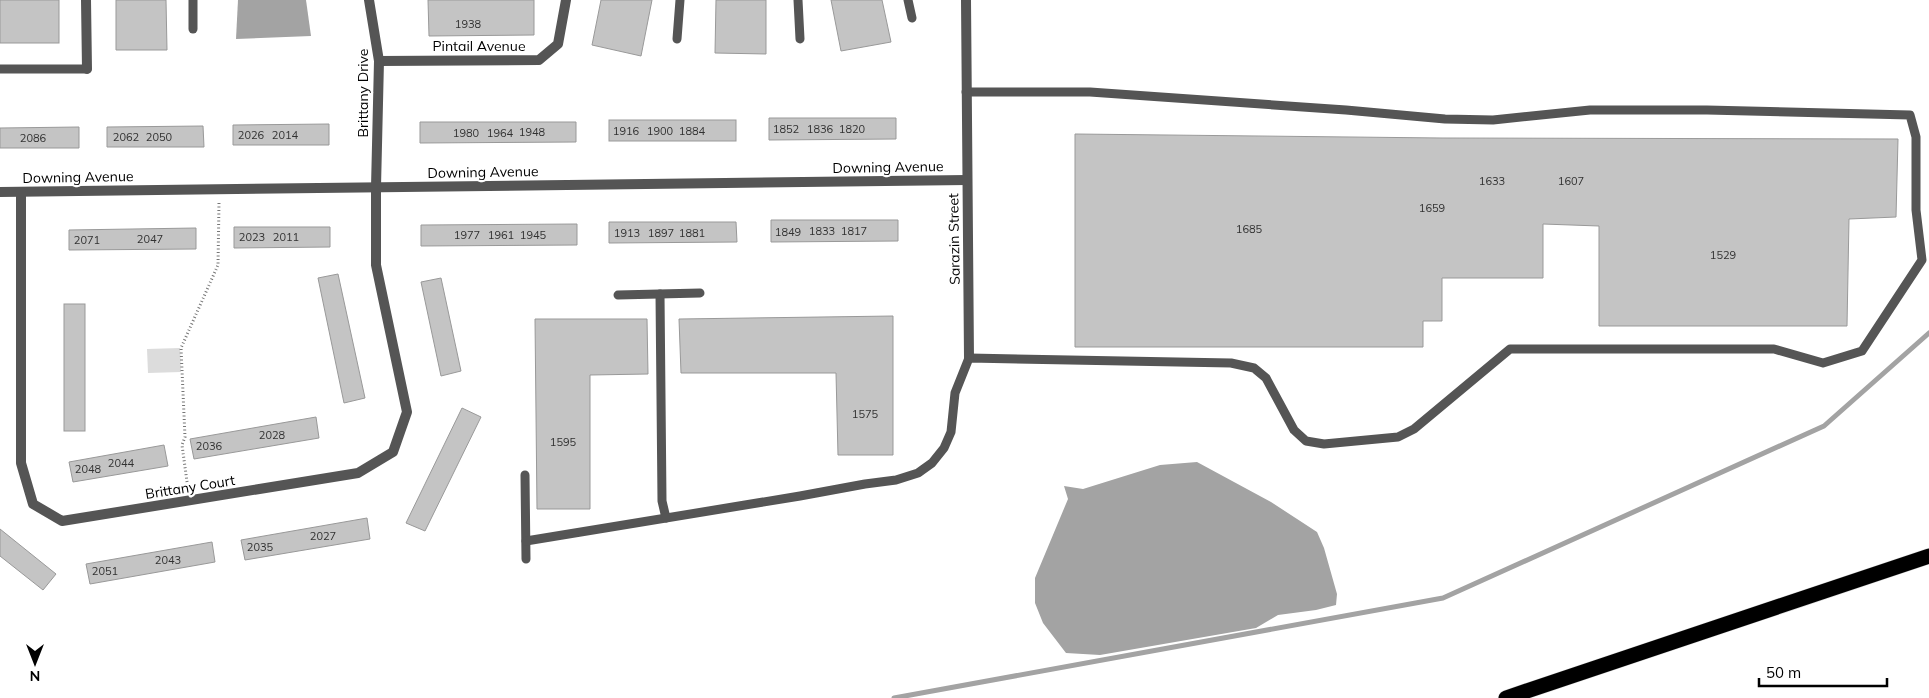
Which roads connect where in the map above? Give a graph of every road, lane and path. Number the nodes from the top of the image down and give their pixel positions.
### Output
1 (86, 0) edge
2 (193, 0) edge
3 (369, 0) edge
4 (566, 0) edge
5 (680, 0) edge
6 (798, 0) edge
7 (908, 0) edge
8 (966, 0) edge
9 (912, 18) dead end
10 (193, 29) dead end
11 (677, 39) dead end
12 (800, 39) dead end
13 (379, 60) junction
14 (0, 69) edge
15 (87, 69) joint
16 (966, 92) junction
17 (967, 180) junction
18 (376, 187) junction
19 (219, 189) junction
20 (0, 192) edge
21 (21, 192) junction
22 (660, 294) junction
23 (700, 294) dead end
24 (618, 295) dead end
25 (969, 358) junction
26 (525, 475) dead end
27 (190, 500) junction
28 (666, 518) junction
29 (526, 541) junction
30 (1929, 556) edge
31 (526, 559) dead end
32 (1506, 698) edge

1 - 15 street
2 - 10 lane
3 - 13 street, Brittany Drive
4 - 13 street, Pintail Avenue
5 - 11 lane
6 - 12 lane
7 - 9 lane
8 - 16 street, Sarazin Street
13 - 18 street, Brittany Drive
14 - 15 lane
16 - 17 street, Sarazin Street
16 - 25 lane
17 - 18 street, Downing Avenue
17 - 25 street, Sarazin Street
18 - 19 street, Downing Avenue
18 - 27 street, Brittany Court
19 - 21 street, Downing Avenue
19 - 27 path
20 - 21 street, Downing Avenue
21 - 27 street, Brittany Court
22 - 23 lane
22 - 24 lane
22 - 28 lane
25 - 28 lane
26 - 29 lane
28 - 29 lane
29 - 31 lane
30 - 32 highway

